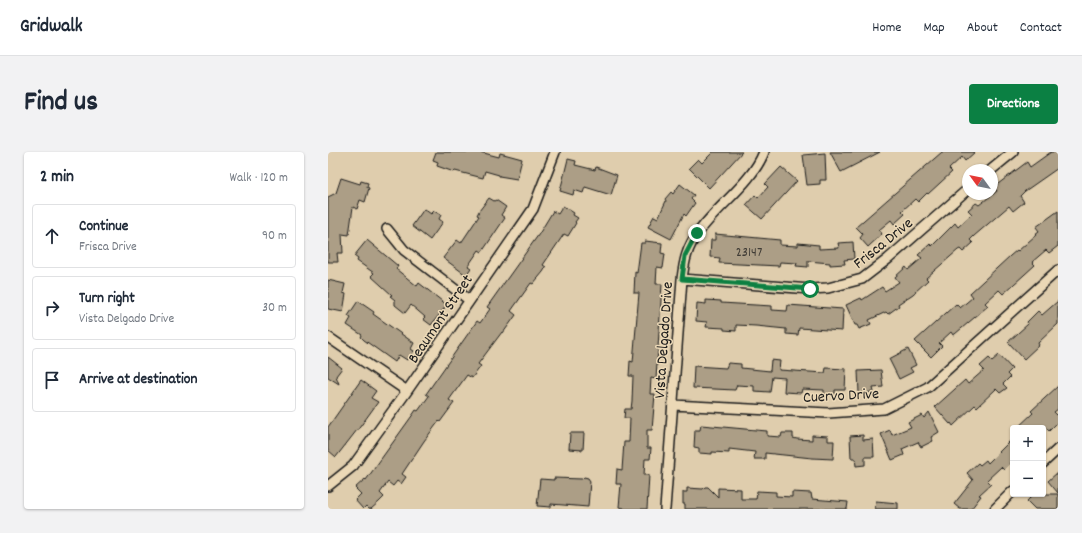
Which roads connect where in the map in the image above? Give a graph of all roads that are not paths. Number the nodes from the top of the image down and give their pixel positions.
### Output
1 (555, 152) edge
2 (764, 152) edge
3 (1013, 152) edge
4 (998, 164) edge
5 (962, 195) edge
6 (387, 229) dead end
7 (1058, 270) edge
8 (682, 279) junction
9 (469, 300) junction
10 (328, 337) edge
11 (407, 391) junction
12 (672, 405) junction
13 (1058, 449) edge
14 (1045, 461) edge
15 (328, 486) edge
16 (1010, 494) edge
17 (665, 509) edge
18 (995, 509) edge

1 - 9 street, Beaumont Street
2 - 8 street, Vista Delgado Drive
3 - 4 street
5 - 8 street, Frisca Drive
6 - 9 street
7 - 12 street, Cuervo Drive
8 - 12 street, Vista Delgado Drive
9 - 11 street, Beaumont Street
10 - 11 street
11 - 15 street, Beaumont Street
12 - 17 street, Vista Delgado Drive
13 - 14 street
16 - 18 street

